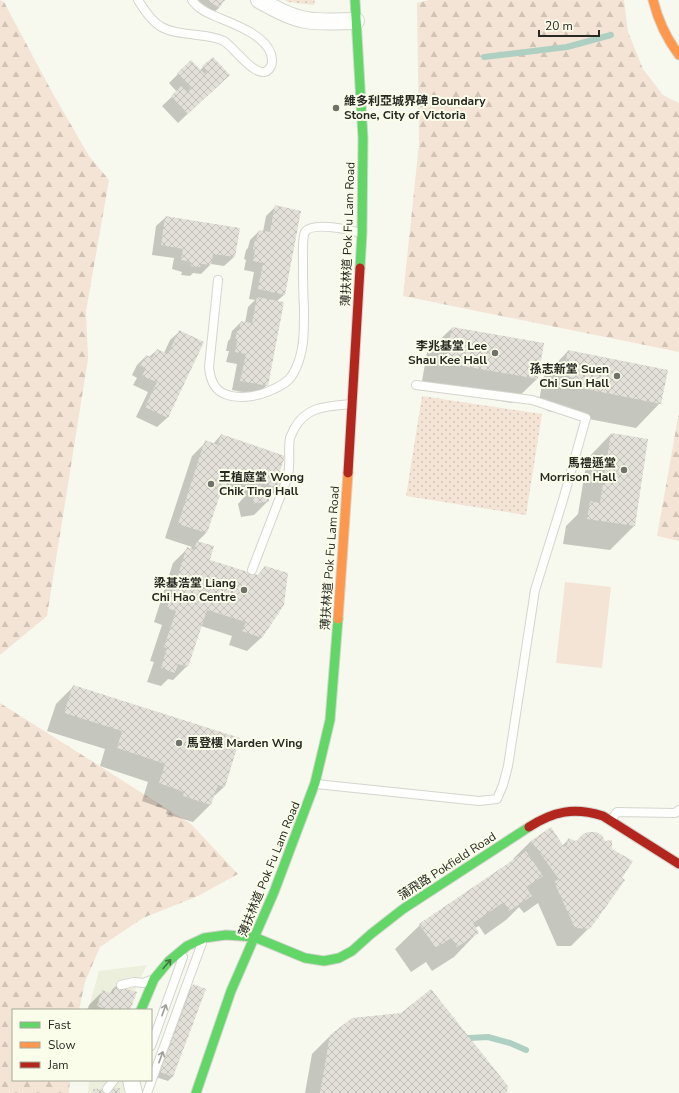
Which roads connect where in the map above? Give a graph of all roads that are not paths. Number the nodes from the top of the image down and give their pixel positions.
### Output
1 (138, 0) edge
2 (192, 0) edge
3 (259, 0) edge
4 (355, 0) edge
5 (653, 0) edge
6 (356, 20) junction
7 (679, 55) edge
8 (362, 233) junction
9 (218, 280) dead end
10 (416, 385) dead end
11 (352, 404) junction
12 (252, 570) dead end
13 (315, 783) junction
14 (679, 810) edge
15 (611, 820) junction
16 (679, 864) edge
17 (254, 937) junction
18 (204, 938) junction
19 (187, 946) junction
20 (154, 980) junction
21 (121, 985) dead end
22 (141, 1009) edge
23 (152, 1043) edge
24 (152, 1079) edge
25 (113, 1081) edge
26 (131, 1081) edge
27 (139, 1081) edge
28 (151, 1081) edge
29 (107, 1088) dead end
30 (134, 1093) edge
31 (147, 1093) edge
32 (196, 1093) edge

1 - 2 lane
3 - 6 street
4 - 6 main road, 薄扶林道 Pok Fu Lam Road
5 - 7 main road
6 - 8 main road, 薄扶林道 Pok Fu Lam Road
8 - 9 lane
8 - 11 main road, 薄扶林道 Pok Fu Lam Road
10 - 13 lane
11 - 12 lane
11 - 13 main road, 薄扶林道 Pok Fu Lam Road
13 - 17 main road, 薄扶林道 Pok Fu Lam Road
14 - 15 lane
15 - 16 main road, 蒲飛路 Pokfield Road
15 - 17 main road, 蒲飛路 Pokfield Road
17 - 18 main road, 蒲飛路 Pokfield Road
17 - 32 main road, 薄扶林道 Pok Fu Lam Road
18 - 19 main road
24 -> 18 lane
20 -> 19 main road
23 -> 19 lane
20 - 21 lane
20 - 22 main road
25 - 29 lane
26 - 30 street
27 - 30 lane
31 -> 28 lane

